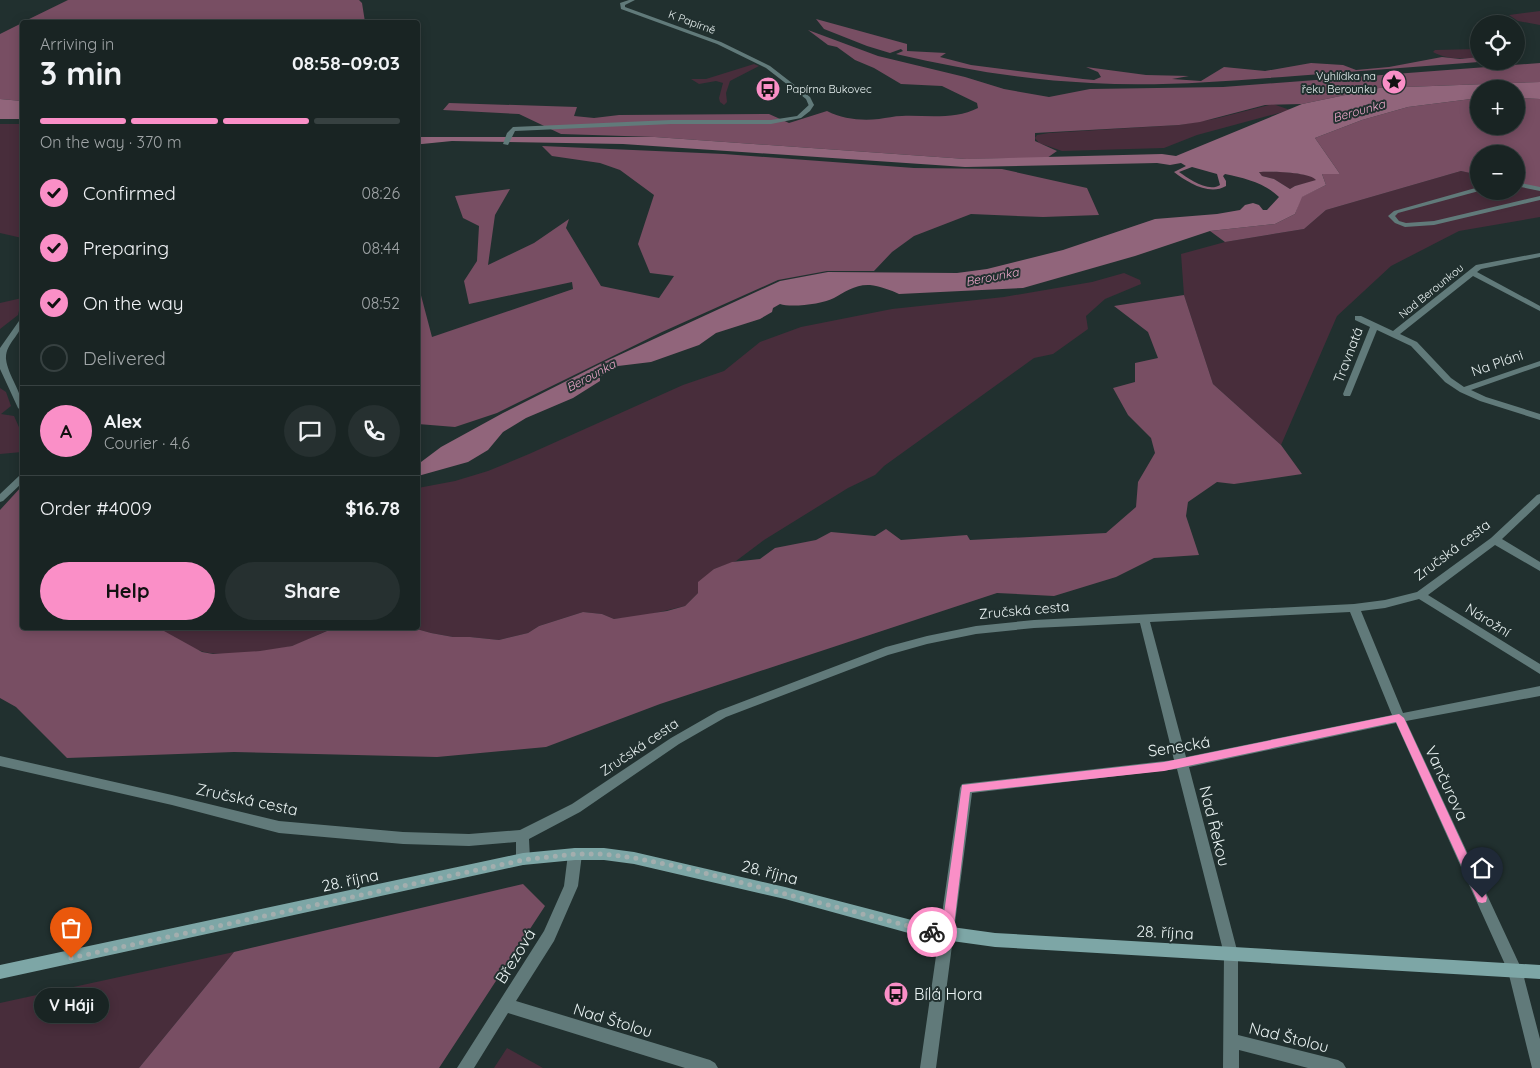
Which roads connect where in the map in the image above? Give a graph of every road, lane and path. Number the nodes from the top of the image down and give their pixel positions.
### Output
1 (633, 0) edge
2 (506, 144) dead end
3 (1525, 186) edge
4 (1540, 189) edge
5 (1470, 191) edge
6 (1540, 198) edge
7 (1540, 255) edge
8 (1472, 272) junction
9 (1540, 309) edge
10 (1358, 318) dead end
11 (1375, 325) junction
12 (20, 326) edge
13 (1395, 334) junction
14 (1540, 363) edge
15 (5, 382) edge
16 (1463, 390) junction
17 (1347, 394) dead end
18 (20, 405) edge
19 (1540, 417) edge
20 (20, 480) edge
21 (1540, 497) edge
22 (0, 499) edge
23 (1495, 540) junction
24 (1540, 567) edge
25 (1420, 595) junction
26 (1354, 608) junction
27 (1144, 619) junction
28 (1540, 670) edge
29 (1540, 691) edge
30 (1399, 718) junction
31 (0, 761) edge
32 (1183, 763) junction
33 (522, 836) junction
34 (575, 854) junction
35 (523, 860) junction
36 (947, 934) junction
37 (1231, 954) junction
38 (1515, 970) junction
39 (0, 972) edge
40 (1540, 972) edge
41 (506, 1005) junction
42 (1231, 1040) junction
43 (465, 1068) edge
44 (710, 1068) edge
45 (928, 1068) edge
46 (1231, 1068) edge
47 (1338, 1068) edge
48 (1540, 1068) edge

1 - 2 street, K Papírně
3 - 4 street
5 - 6 street
7 - 8 street, Nad Berounkou
8 - 9 street
8 - 13 street, Nad Berounkou
10 - 11 street
11 - 13 street
11 - 17 street, Travnatá
12 - 15 street
13 - 16 street
14 - 16 street, Na Pláni
15 - 18 street
16 - 19 street
20 - 22 street
21 - 23 street, Zručská cesta
23 - 24 street
23 - 25 street, Zručská cesta
25 - 26 street, Zručská cesta
25 - 28 street, Nárožní
26 - 27 street, Zručská cesta
26 - 30 street, Vančurova
27 - 32 street, Nad Řekou
27 - 33 street, Zručská cesta
29 - 30 street, Senecká
30 - 32 street, Senecká
30 - 38 street, Vančurova
31 - 33 street, Zručská cesta
32 - 36 street, Senecká
32 - 37 street, Nad Řekou
33 - 35 street
34 - 35 main road, 28. října
34 - 36 main road, 28. října
34 - 41 street, Březová
35 - 39 main road, 28. října
36 - 37 main road, 28. října
36 - 45 street
37 - 38 main road, 28. října
37 - 42 street, Nad Štolou
38 - 40 main road, 28. října
38 - 48 street, Vančurova
41 - 43 street, Březová
41 - 44 street, Nad Štolou
42 - 46 street, Nad Štolou
42 - 47 street, Nad Štolou

